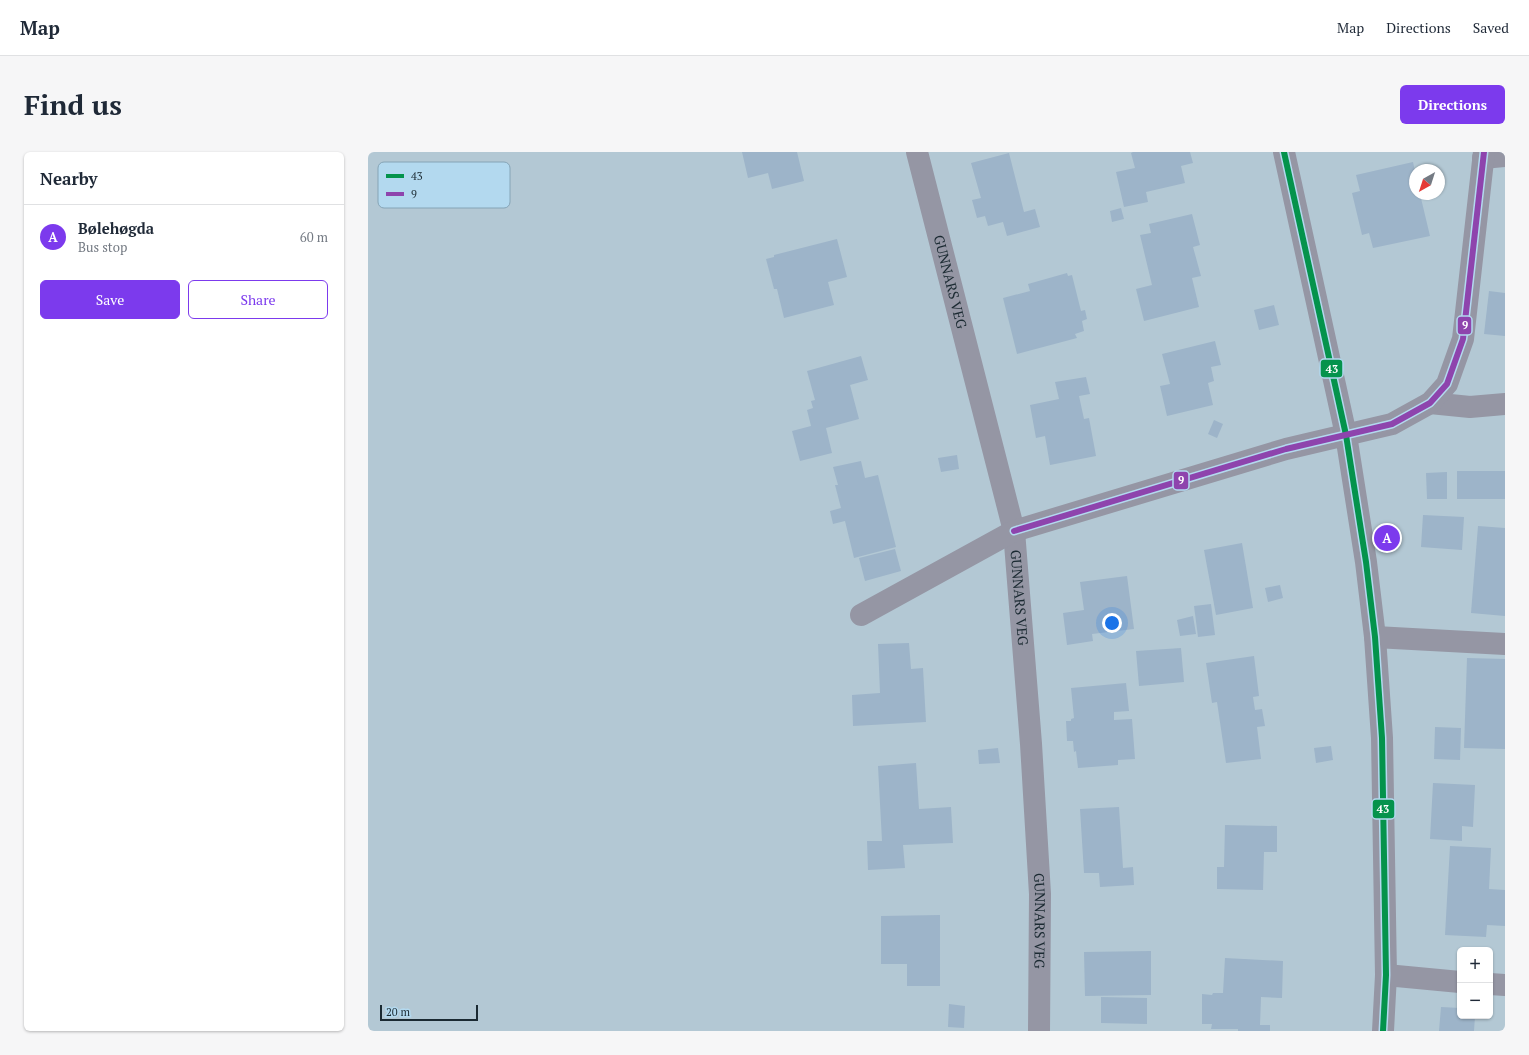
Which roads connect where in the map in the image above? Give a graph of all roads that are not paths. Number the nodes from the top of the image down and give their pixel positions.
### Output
1 (917, 152) edge
2 (1284, 152) edge
3 (1483, 155) edge
4 (1505, 156) edge
5 (1430, 403) junction
6 (1505, 404) edge
7 (1346, 435) junction
8 (1014, 531) junction
9 (861, 615) dead end
10 (1375, 637) junction
11 (1505, 644) edge
12 (1386, 975) junction
13 (1457, 982) edge
14 (1493, 984) edge
15 (1505, 985) edge
16 (1038, 1031) edge
17 (1383, 1031) edge

1 - 8 street, GUNNARS VEG
2 - 7 street
3 - 4 street
3 - 5 street
5 - 6 street
5 - 7 street
7 - 8 street
7 - 10 street
8 - 9 street
8 - 16 street, GUNNARS VEG
10 - 11 street
10 - 12 street
12 - 13 street
12 - 17 street
14 - 15 street

